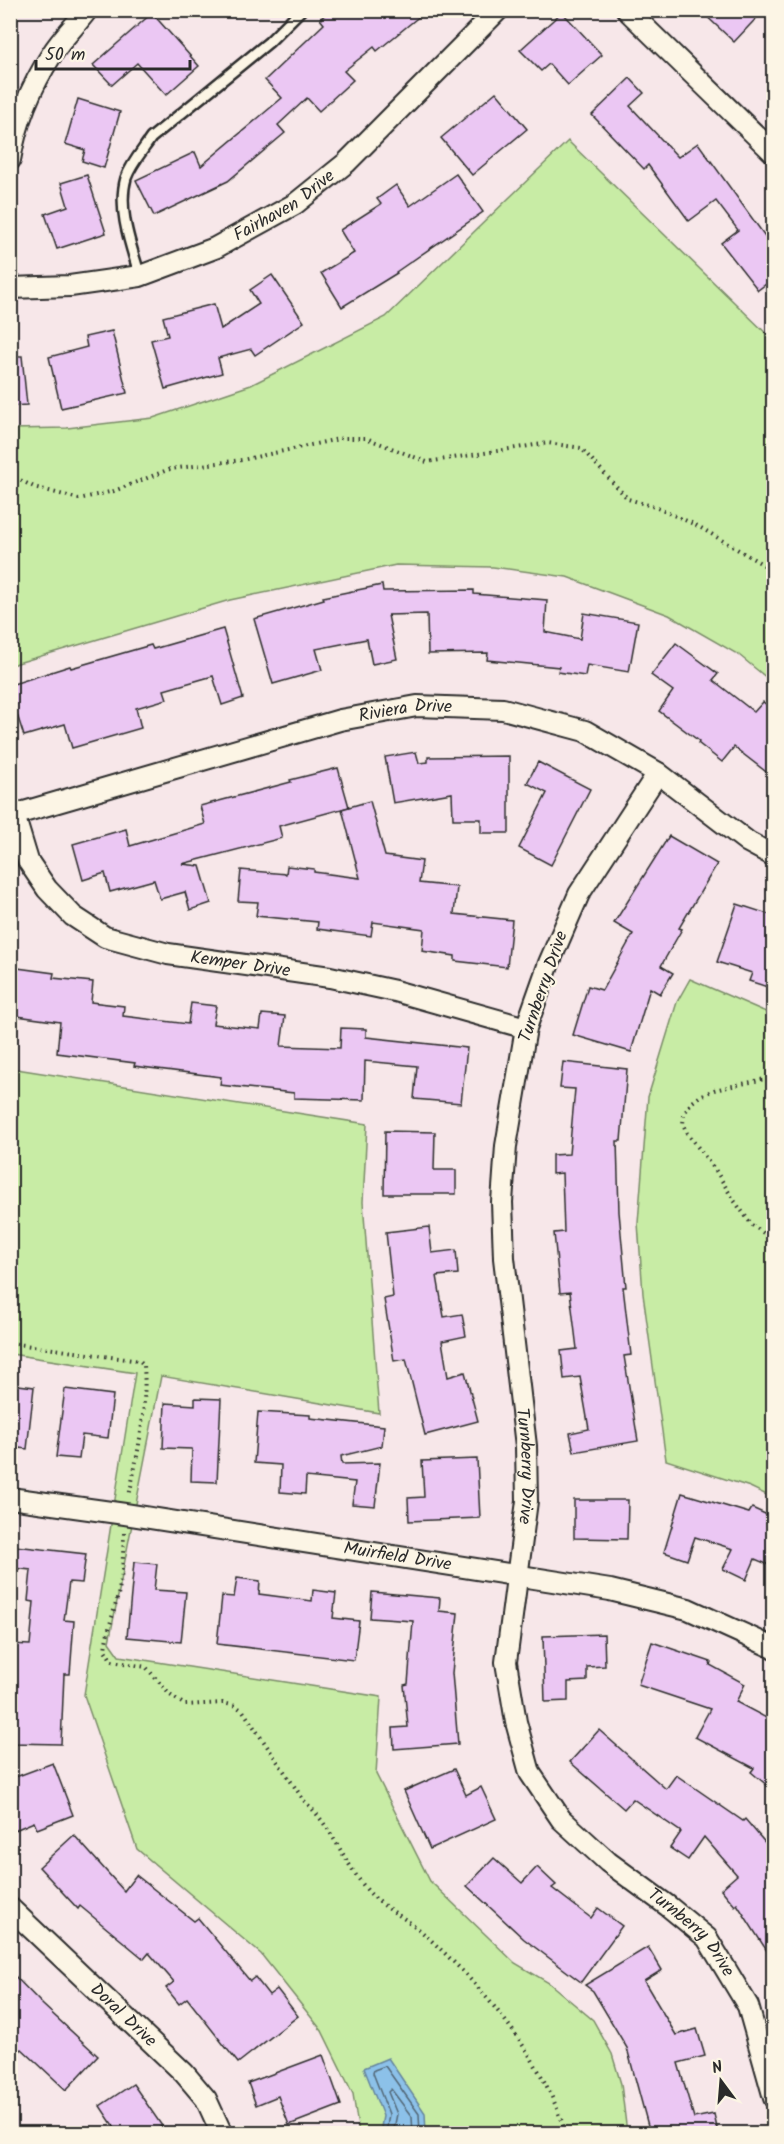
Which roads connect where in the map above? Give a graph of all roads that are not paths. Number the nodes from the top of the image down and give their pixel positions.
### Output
1 (87, 10) edge
2 (301, 10) edge
3 (498, 10) edge
4 (627, 10) edge
5 (774, 153) edge
6 (10, 160) edge
7 (140, 276) junction
8 (10, 288) edge
9 (658, 773) junction
10 (12, 816) edge
11 (774, 856) edge
12 (526, 1028) junction
13 (10, 1498) edge
14 (517, 1577) junction
15 (774, 1648) edge
16 (10, 1908) edge
17 (774, 2098) edge
18 (222, 2133) edge

1 - 6 street
2 - 7 lane
3 - 7 street, Fairhaven Drive
4 - 5 street
7 - 8 street, Fairhaven Drive
9 - 10 street, Riviera Drive
9 - 11 street, Riviera Drive
9 - 12 street, Turnberry Drive
10 - 12 street, Kemper Drive
12 - 14 street, Turnberry Drive
13 - 14 street, Muirfield Drive
14 - 15 street, Muirfield Drive
14 - 17 street, Turnberry Drive
16 - 18 street, Doral Drive

